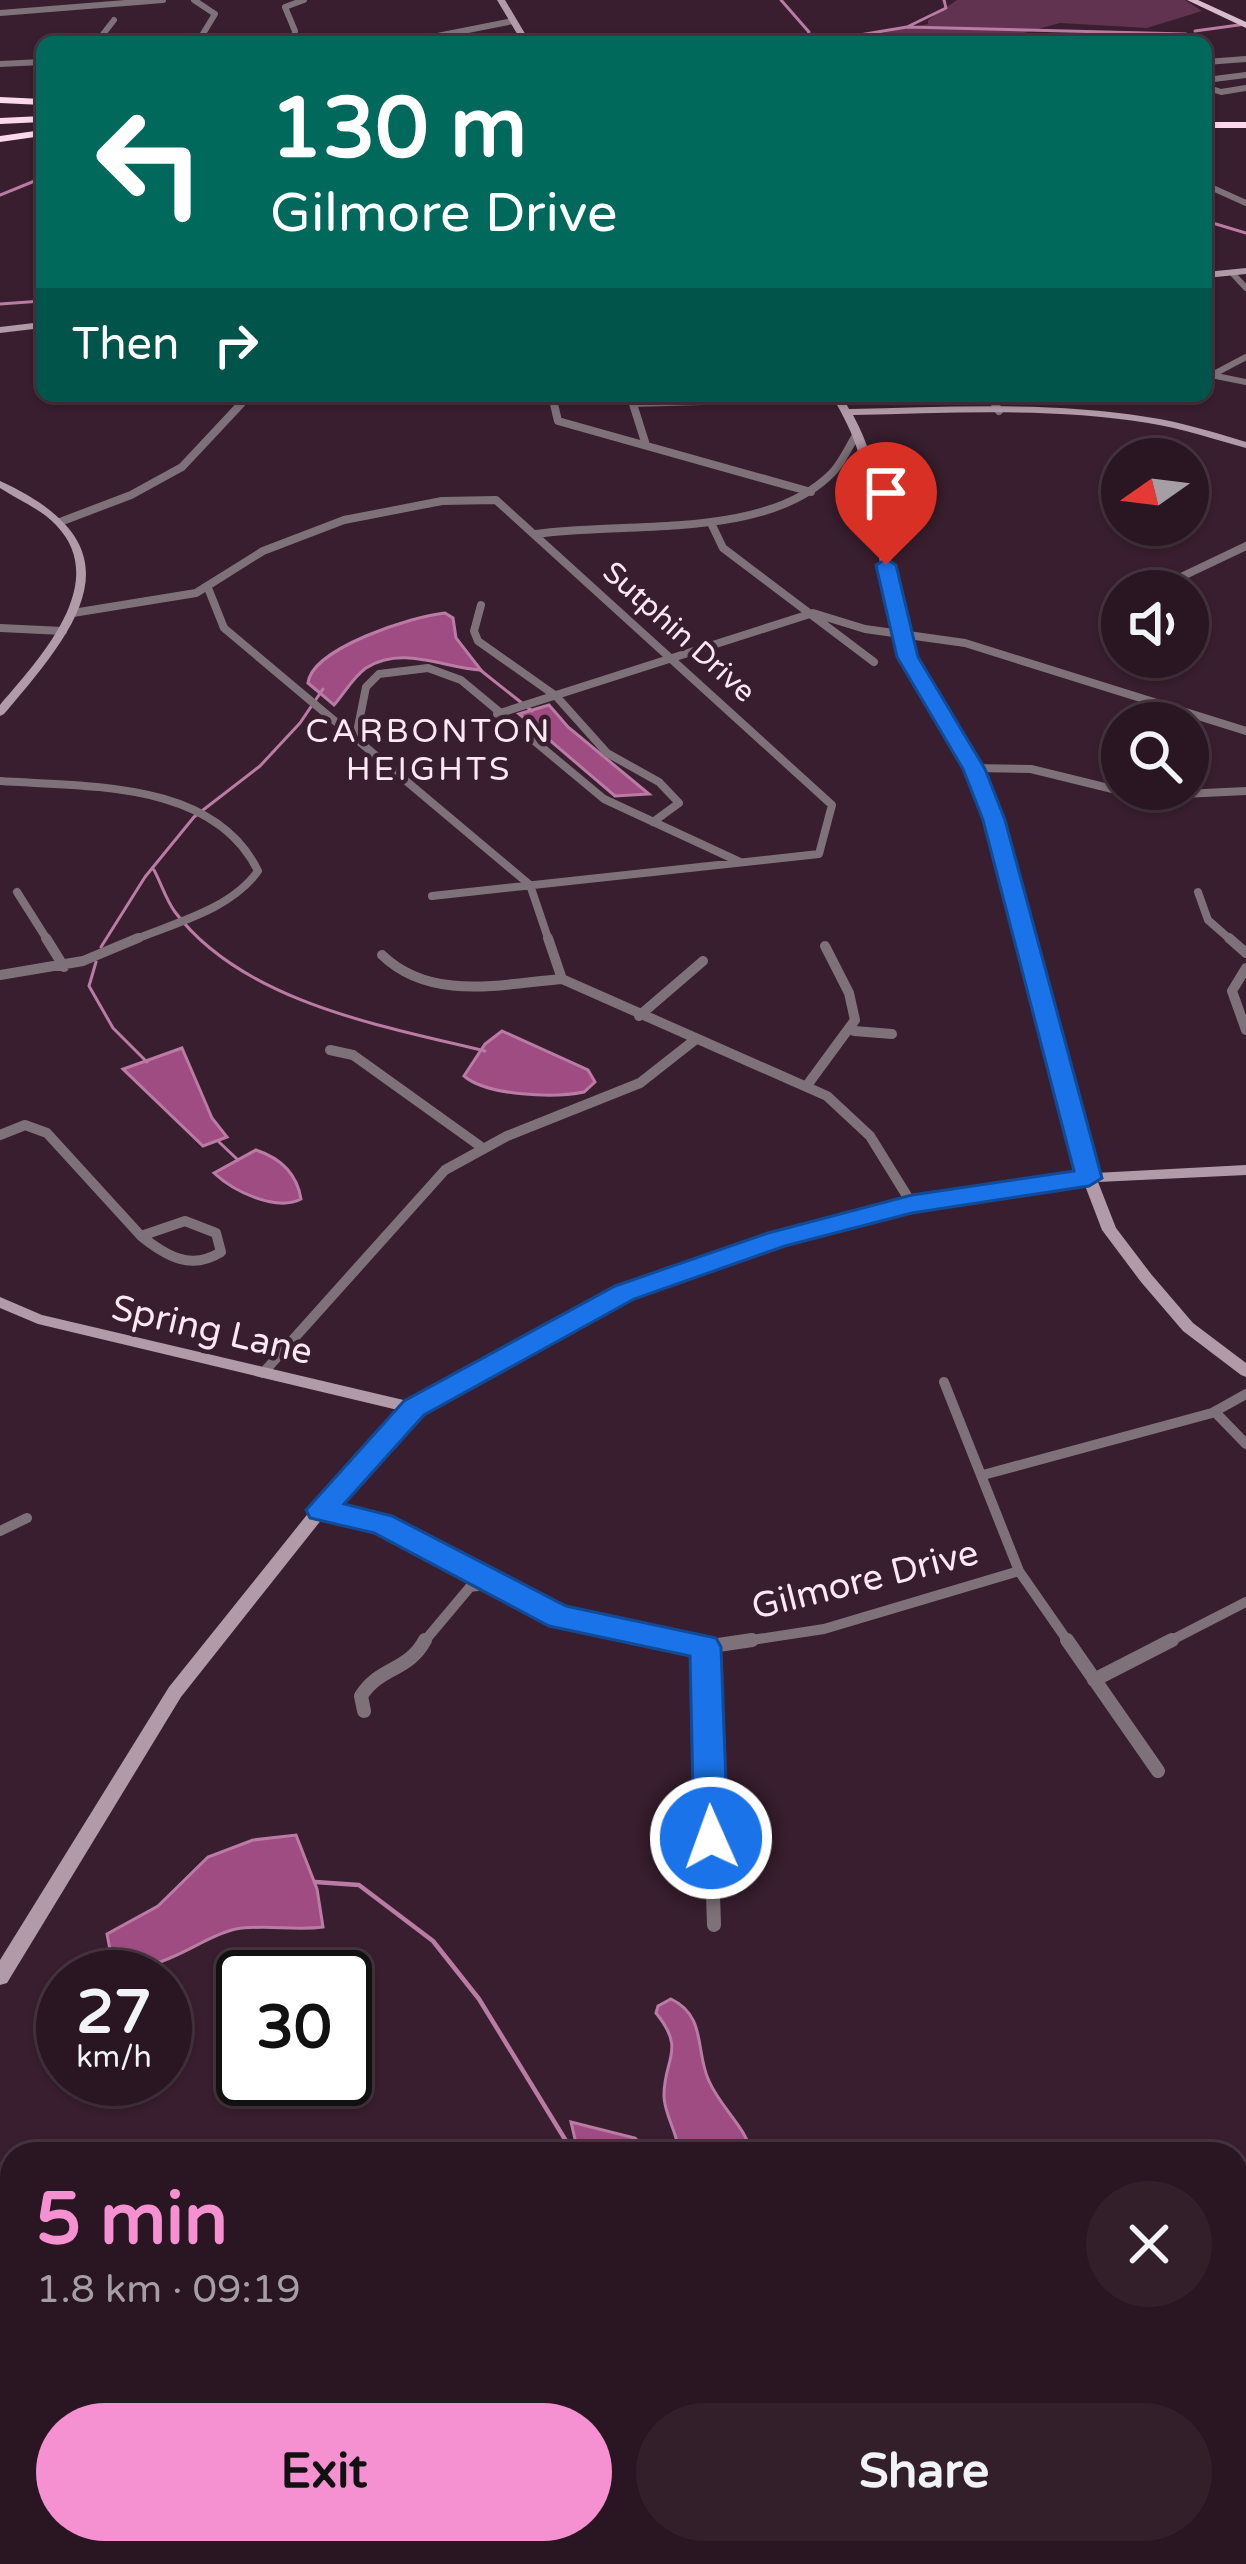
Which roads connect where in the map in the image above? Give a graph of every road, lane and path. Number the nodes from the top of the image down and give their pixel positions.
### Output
1 (12, 0) edge
2 (163, 0) edge
3 (194, 0) edge
4 (304, 0) edge
5 (501, 0) edge
6 (1191, 0) edge
7 (0, 12) edge
8 (114, 20) dead end
9 (513, 20) junction
10 (1246, 25) edge
11 (102, 36) edge
12 (202, 36) edge
13 (295, 36) edge
14 (436, 36) edge
15 (522, 36) edge
16 (1246, 58) edge
17 (1212, 61) edge
18 (36, 62) edge
19 (0, 64) edge
20 (1246, 75) edge
21 (1212, 83) edge
22 (1212, 87) edge
23 (1246, 88) edge
24 (0, 100) edge
25 (36, 102) edge
26 (36, 117) edge
27 (0, 118) edge
28 (1212, 122) edge
29 (1246, 122) edge
30 (36, 134) edge
31 (0, 139) edge
32 (1212, 187) edge
33 (1246, 202) edge
34 (1246, 272) edge
35 (1232, 273) junction
36 (1212, 275) edge
37 (1246, 288) edge
38 (36, 326) edge
39 (0, 330) edge
40 (1246, 357) edge
41 (1212, 374) edge
42 (1212, 376) edge
43 (1246, 382) edge
44 (246, 402) edge
45 (553, 402) edge
46 (691, 402) edge
47 (841, 402) edge
48 (993, 402) edge
49 (999, 411) junction
50 (848, 412) junction
51 (856, 434) junction
52 (646, 445) junction
53 (1246, 445) edge
54 (0, 484) edge
55 (812, 492) junction
56 (60, 522) junction
57 (712, 525) junction
58 (536, 534) junction
59 (1246, 546) edge
60 (1196, 570) edge
61 (208, 588) junction
62 (482, 605) dead end
63 (73, 613) junction
64 (813, 613) junction
65 (0, 628) edge
66 (63, 632) junction
67 (901, 634) junction
68 (675, 660) junction
69 (874, 662) dead end
70 (556, 696) junction
71 (0, 712) edge
72 (497, 715) junction
73 (1246, 731) edge
74 (356, 738) junction
75 (974, 769) junction
76 (0, 781) edge
77 (1246, 790) edge
78 (653, 822) junction
79 (743, 863) junction
80 (530, 885) junction
81 (17, 892) dead end
82 (1198, 892) dead end
83 (432, 896) dead end
84 (825, 946) dead end
85 (1246, 952) edge
86 (382, 955) dead end
87 (703, 961) dead end
88 (64, 967) junction
89 (1246, 968) edge
90 (0, 975) edge
91 (562, 979) junction
92 (639, 1016) junction
93 (1246, 1030) edge
94 (854, 1031) junction
95 (892, 1034) dead end
96 (696, 1039) junction
97 (330, 1050) dead end
98 (808, 1084) junction
99 (0, 1135) edge
100 (480, 1146) junction
101 (1246, 1170) edge
102 (1089, 1178) junction
103 (912, 1204) junction
104 (141, 1236) junction
105 (0, 1302) edge
106 (1246, 1372) edge
107 (263, 1373) junction
108 (944, 1382) dead end
109 (1246, 1394) edge
110 (414, 1408) junction
111 (1215, 1412) junction
112 (1246, 1444) edge
113 (983, 1475) junction
114 (320, 1510) junction
115 (27, 1518) dead end
116 (0, 1531) edge
117 (1019, 1571) junction
118 (492, 1584) junction
119 (1246, 1602) edge
120 (705, 1647) junction
121 (1094, 1680) junction
122 (364, 1711) dead end
123 (1158, 1771) dead end
124 (714, 1924) dead end
125 (0, 1977) edge

1 - 7 street
2 - 7 street
3 - 12 street
4 - 13 street
5 - 9 street
6 - 10 main road
8 - 11 street
9 - 14 street
9 - 15 street
16 - 17 street
18 - 19 street
20 - 21 street
22 - 23 street
24 - 25 highway
26 - 27 highway
28 - 29 highway
30 - 31 highway
32 - 33 street
34 - 35 street
35 - 36 street
35 - 37 street
38 - 39 street
40 - 41 street
42 - 43 street
44 - 56 street
45 - 52 street
46 - 52 street
47 - 50 street
48 - 49 street
49 - 50 street
49 - 53 street
50 - 51 street
51 - 55 street
51 - 67 street
52 - 55 street
54 - 56 street
55 - 57 street
56 - 63 street
57 - 58 street
57 - 64 street
58 - 61 street, Sutphin Drive
58 - 68 street, Sutphin Drive
59 - 60 street
61 - 63 street, Sutphin Drive
61 - 74 street
62 - 70 street
63 - 66 street
64 - 67 street
64 - 68 street
64 - 69 street
65 - 66 street
66 - 71 street
67 - 73 street
67 - 75 street
68 - 70 street
68 - 79 street, Sutphin Drive
70 - 72 street
70 - 78 street
72 - 74 street
72 - 78 street
74 - 80 street
75 - 77 street
75 - 102 street
76 - 88 street
78 - 79 street
79 - 80 street, Sutphin Drive
80 - 83 street, Sutphin Drive
80 - 91 street
81 - 88 street
82 - 85 street
84 - 94 street
86 - 91 street
87 - 92 street
88 - 90 street
89 - 93 street
91 - 92 street
92 - 96 street
94 - 95 street
94 - 98 street
96 - 98 street
96 - 100 street
97 - 100 street
98 - 103 street
99 - 104 street
100 - 107 street
101 - 102 street
102 - 103 street
102 - 106 street
103 - 110 street
104 - 104 street
105 - 107 street, Spring Lane
107 - 110 street, Spring Lane
108 - 113 street
109 - 111 street
110 - 114 street
111 - 112 street
111 - 113 street
113 - 117 street
114 - 118 street, Gilmore Drive
114 - 125 street
115 - 116 street
117 - 120 street, Gilmore Drive
117 - 121 street
118 - 120 street, Gilmore Drive
118 - 122 street
119 - 121 street
120 - 124 street
121 - 123 street

